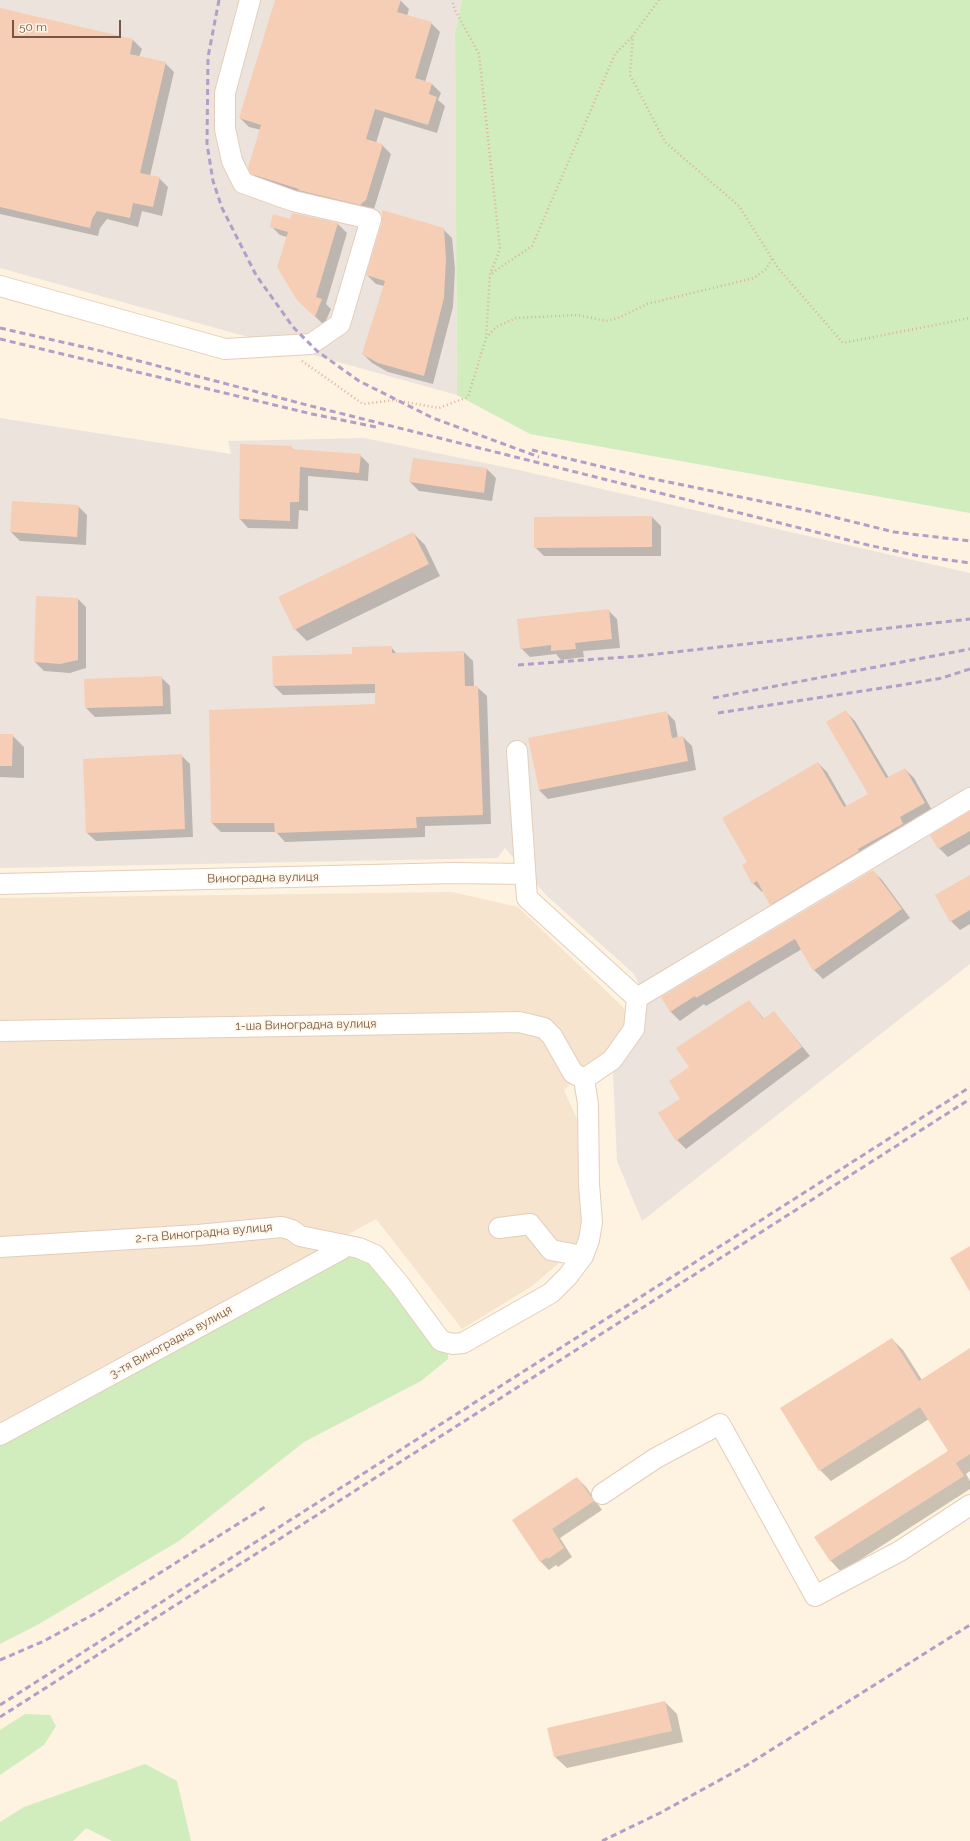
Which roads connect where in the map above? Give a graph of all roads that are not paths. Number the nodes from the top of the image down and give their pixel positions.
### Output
1 (250, 0) edge
2 (0, 286) edge
3 (517, 752) dead end
4 (970, 798) edge
5 (525, 874) junction
6 (0, 884) edge
7 (637, 998) junction
8 (0, 1031) edge
9 (584, 1079) junction
10 (499, 1228) dead end
11 (0, 1247) edge
12 (342, 1249) dead end
13 (583, 1256) junction
14 (0, 1435) edge
15 (602, 1494) dead end
16 (970, 1505) edge

1 - 2 street
3 - 5 street
4 - 7 street
5 - 6 street, Виноградна вулиця
5 - 7 street
7 - 9 street
8 - 9 street, 1-ша Виноградна вулиця
9 - 13 street, 2-га Виноградна вулиця
10 - 13 street
11 - 13 street, 2-га Виноградна вулиця
12 - 14 street, 3-тя Виноградна вулиця
15 - 16 street

